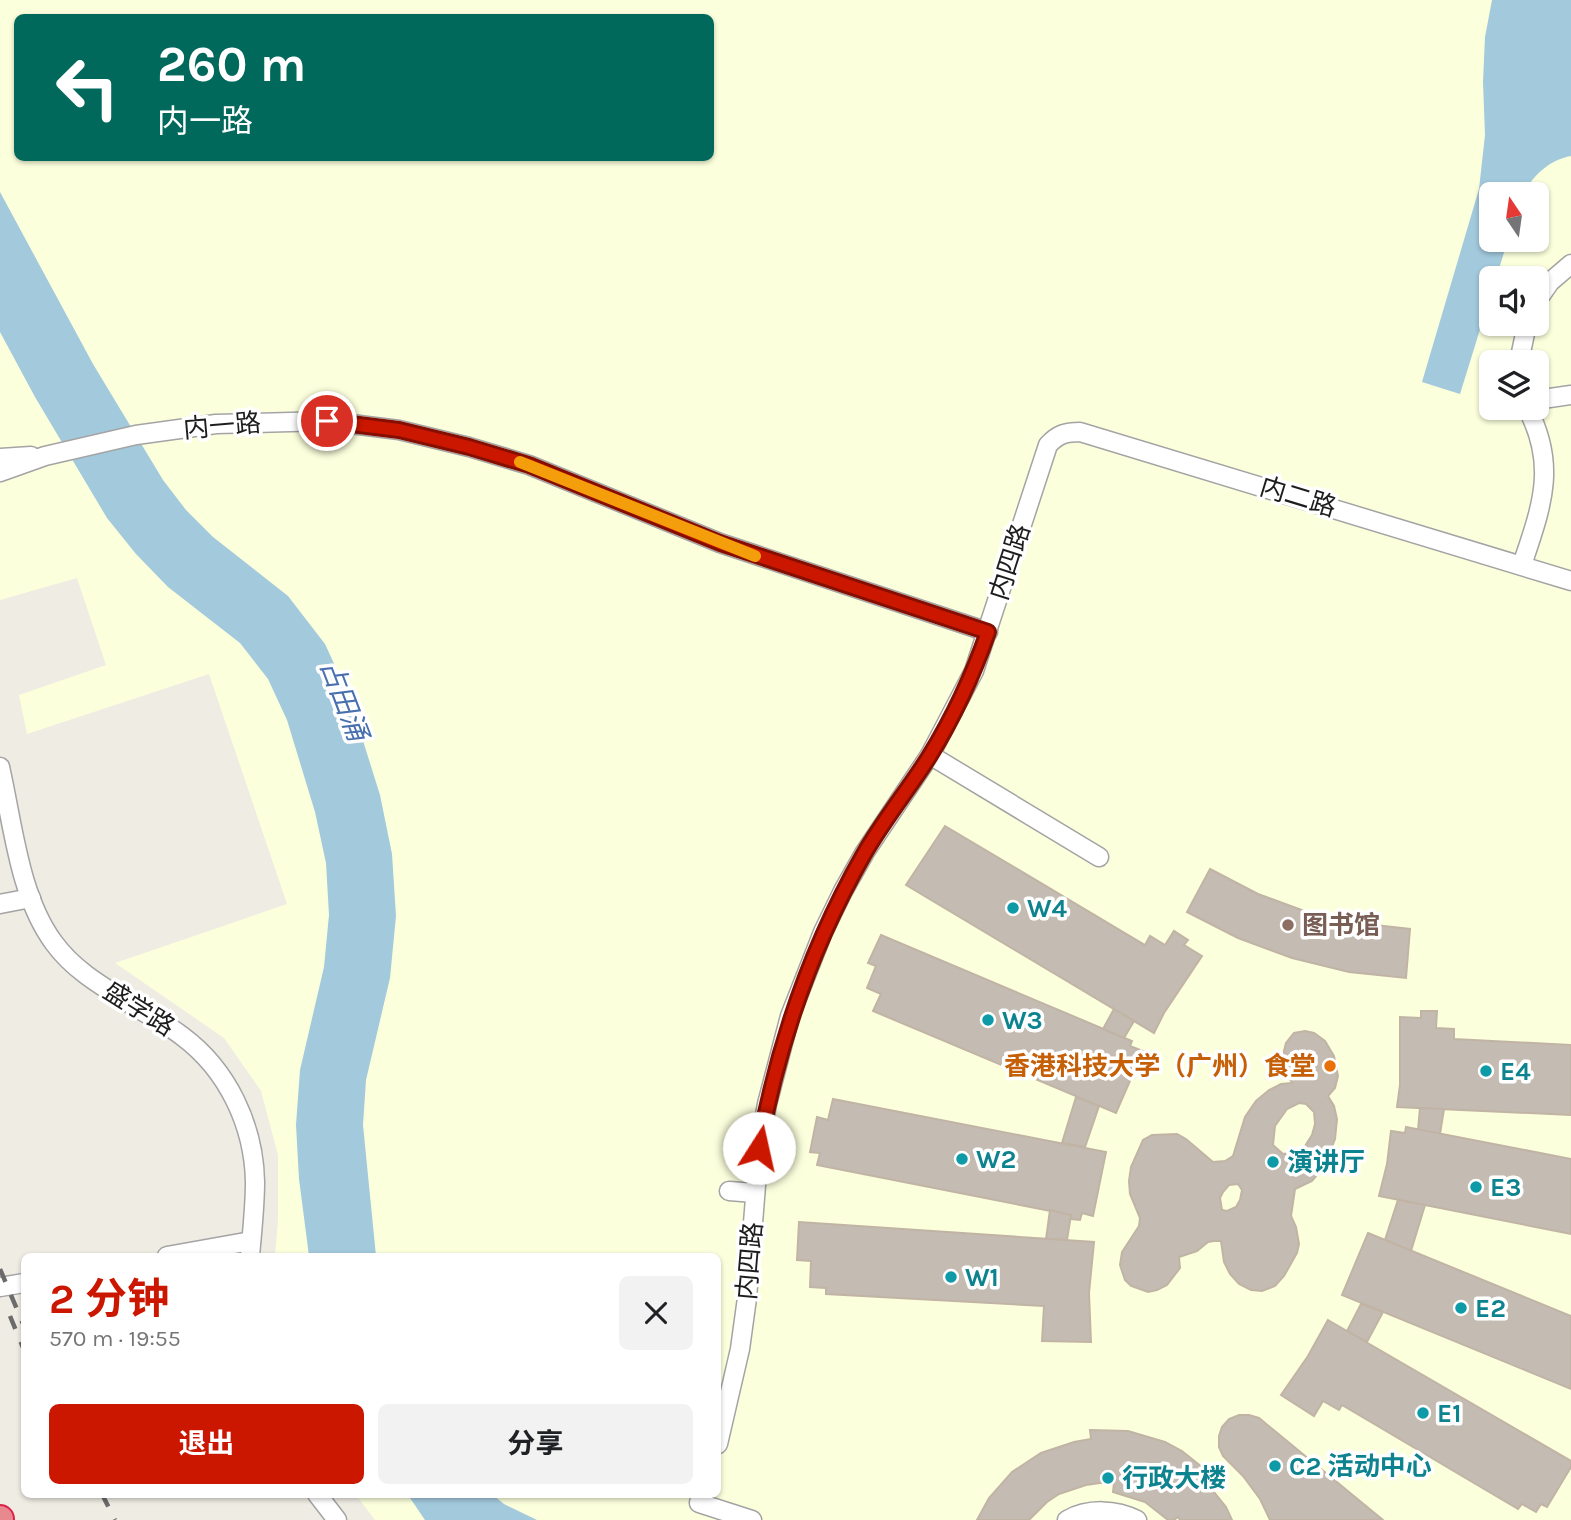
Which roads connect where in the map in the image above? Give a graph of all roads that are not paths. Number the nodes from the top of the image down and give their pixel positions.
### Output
1 (1571, 264) edge
2 (1549, 283) edge
3 (1571, 396) edge
4 (1549, 399) edge
5 (1532, 420) edge
6 (45, 456) junction
7 (0, 458) edge
8 (1041, 466) joint
9 (0, 472) edge
10 (1522, 565) junction
11 (1571, 581) edge
12 (988, 632) junction
13 (930, 755) junction
14 (0, 767) edge
15 (1099, 857) dead end
16 (31, 898) junction
17 (0, 904) edge
18 (729, 1191) dead end
19 (755, 1193) junction
20 (251, 1249) edge
21 (203, 1253) edge
22 (21, 1284) edge
23 (0, 1287) edge
24 (721, 1432) edge
25 (320, 1498) edge
26 (700, 1499) edge
27 (337, 1520) edge
28 (752, 1520) edge
29 (1067, 1520) edge
30 (1137, 1520) edge

1 - 2 street
3 - 4 street
5 - 10 street
6 - 7 street
6 - 9 street
6 - 12 street, 内一路
8 - 10 street, 内二路
8 - 12 street, 内四路
10 - 11 street, 内二路
12 - 13 street, 内四路
13 - 15 street
13 - 19 street, 内四路
14 - 16 street, 盛学路
16 - 17 street
16 - 20 street, 盛学路
18 - 19 street
19 - 24 street, 内四路
20 - 21 street
22 - 23 street
25 - 27 street
26 - 28 street
29 - 30 street

